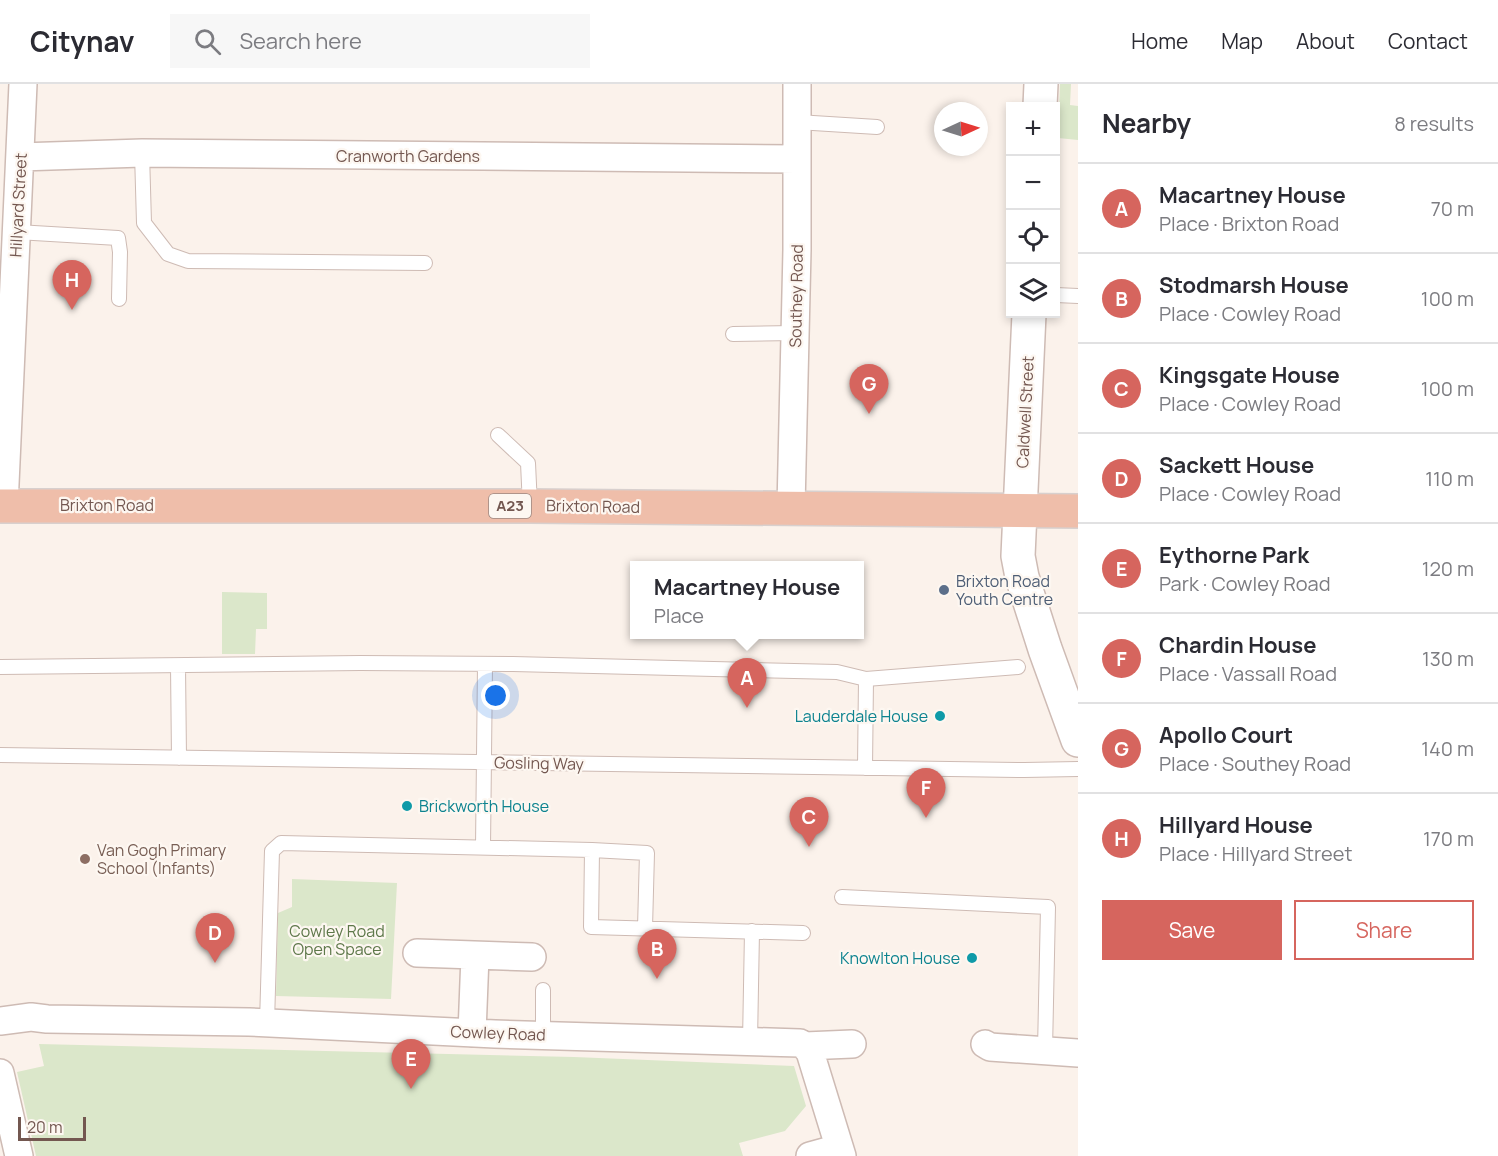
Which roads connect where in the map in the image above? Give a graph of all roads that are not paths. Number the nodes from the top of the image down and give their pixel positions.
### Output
1 (23, 84) edge
2 (797, 84) edge
3 (1041, 84) edge
4 (1040, 102) edge
5 (797, 122) junction
6 (877, 127) dead end
7 (142, 153) junction
8 (20, 157) junction
9 (797, 159) junction
10 (17, 232) junction
11 (425, 263) dead end
12 (1060, 295) edge
13 (1078, 296) edge
14 (118, 299) dead end
15 (1029, 318) edge
16 (6, 323) edge
17 (795, 333) junction
18 (733, 334) dead end
19 (498, 435) dead end
20 (2, 506) edge
21 (530, 506) junction
22 (791, 507) junction
23 (1020, 510) junction
24 (1078, 511) edge
25 (484, 664) junction
26 (178, 666) junction
27 (0, 667) edge
28 (1018, 667) dead end
29 (866, 679) junction
30 (1070, 696) edge
31 (1078, 740) edge
32 (0, 755) edge
33 (179, 758) junction
34 (484, 763) junction
35 (866, 768) junction
36 (1078, 769) edge
37 (483, 847) junction
38 (592, 850) junction
39 (842, 897) dead end
40 (645, 928) junction
41 (752, 931) junction
42 (803, 933) dead end
43 (417, 953) dead end
44 (475, 956) junction
45 (531, 957) dead end
46 (543, 990) dead end
47 (0, 1021) edge
48 (267, 1023) junction
49 (472, 1033) junction
50 (543, 1035) junction
51 (750, 1042) junction
52 (852, 1044) dead end
53 (985, 1044) dead end
54 (805, 1046) junction
55 (1045, 1050) junction
56 (1078, 1053) edge
57 (0, 1073) edge
58 (840, 1152) edge
59 (19, 1156) edge
60 (810, 1156) edge

1 - 8 street, Hillyard Street
2 - 5 street, Southey Road
3 - 4 street
5 - 6 lane
5 - 9 street, Southey Road
7 - 8 street, Cranworth Gardens
7 - 9 street, Cranworth Gardens
7 - 11 lane
8 - 10 street, Hillyard Street
9 - 17 street, Southey Road
10 - 14 lane
10 - 16 street, Hillyard Street
12 - 13 lane
15 - 23 street, Caldwell Street
16 - 20 street, Hillyard Street
17 - 18 lane
17 - 22 street, Southey Road
19 - 21 lane
20 - 21 highway, Brixton Road / A23
21 - 22 highway, Brixton Road / A23
22 - 23 highway, Brixton Road / A23
23 - 24 highway, Brixton Road / A23
23 - 30 street, Caldwell Street
25 - 26 lane
25 - 29 lane
25 - 34 lane
26 - 27 lane
26 - 33 lane
28 - 29 lane
29 - 35 lane
30 - 31 street, Caldwell Street
32 - 33 lane, Gosling Way
33 - 34 lane, Gosling Way
34 - 35 lane, Gosling Way
34 - 37 lane
35 - 36 lane, Gosling Way
37 - 38 lane
37 - 48 lane
38 - 40 lane
38 - 40 lane
39 - 55 lane
40 - 41 lane
41 - 42 lane
41 - 51 lane
43 - 44 street
44 - 45 street
44 - 49 street
46 - 50 lane
47 - 48 street, Cowley Road
48 - 49 street, Cowley Road
49 - 50 street, Cowley Road
50 - 51 street, Cowley Road
51 - 54 street, Cowley Road
52 - 54 street, Cowley Road
53 - 55 street
54 - 58 street
55 - 56 street
57 - 59 street
58 - 60 street

